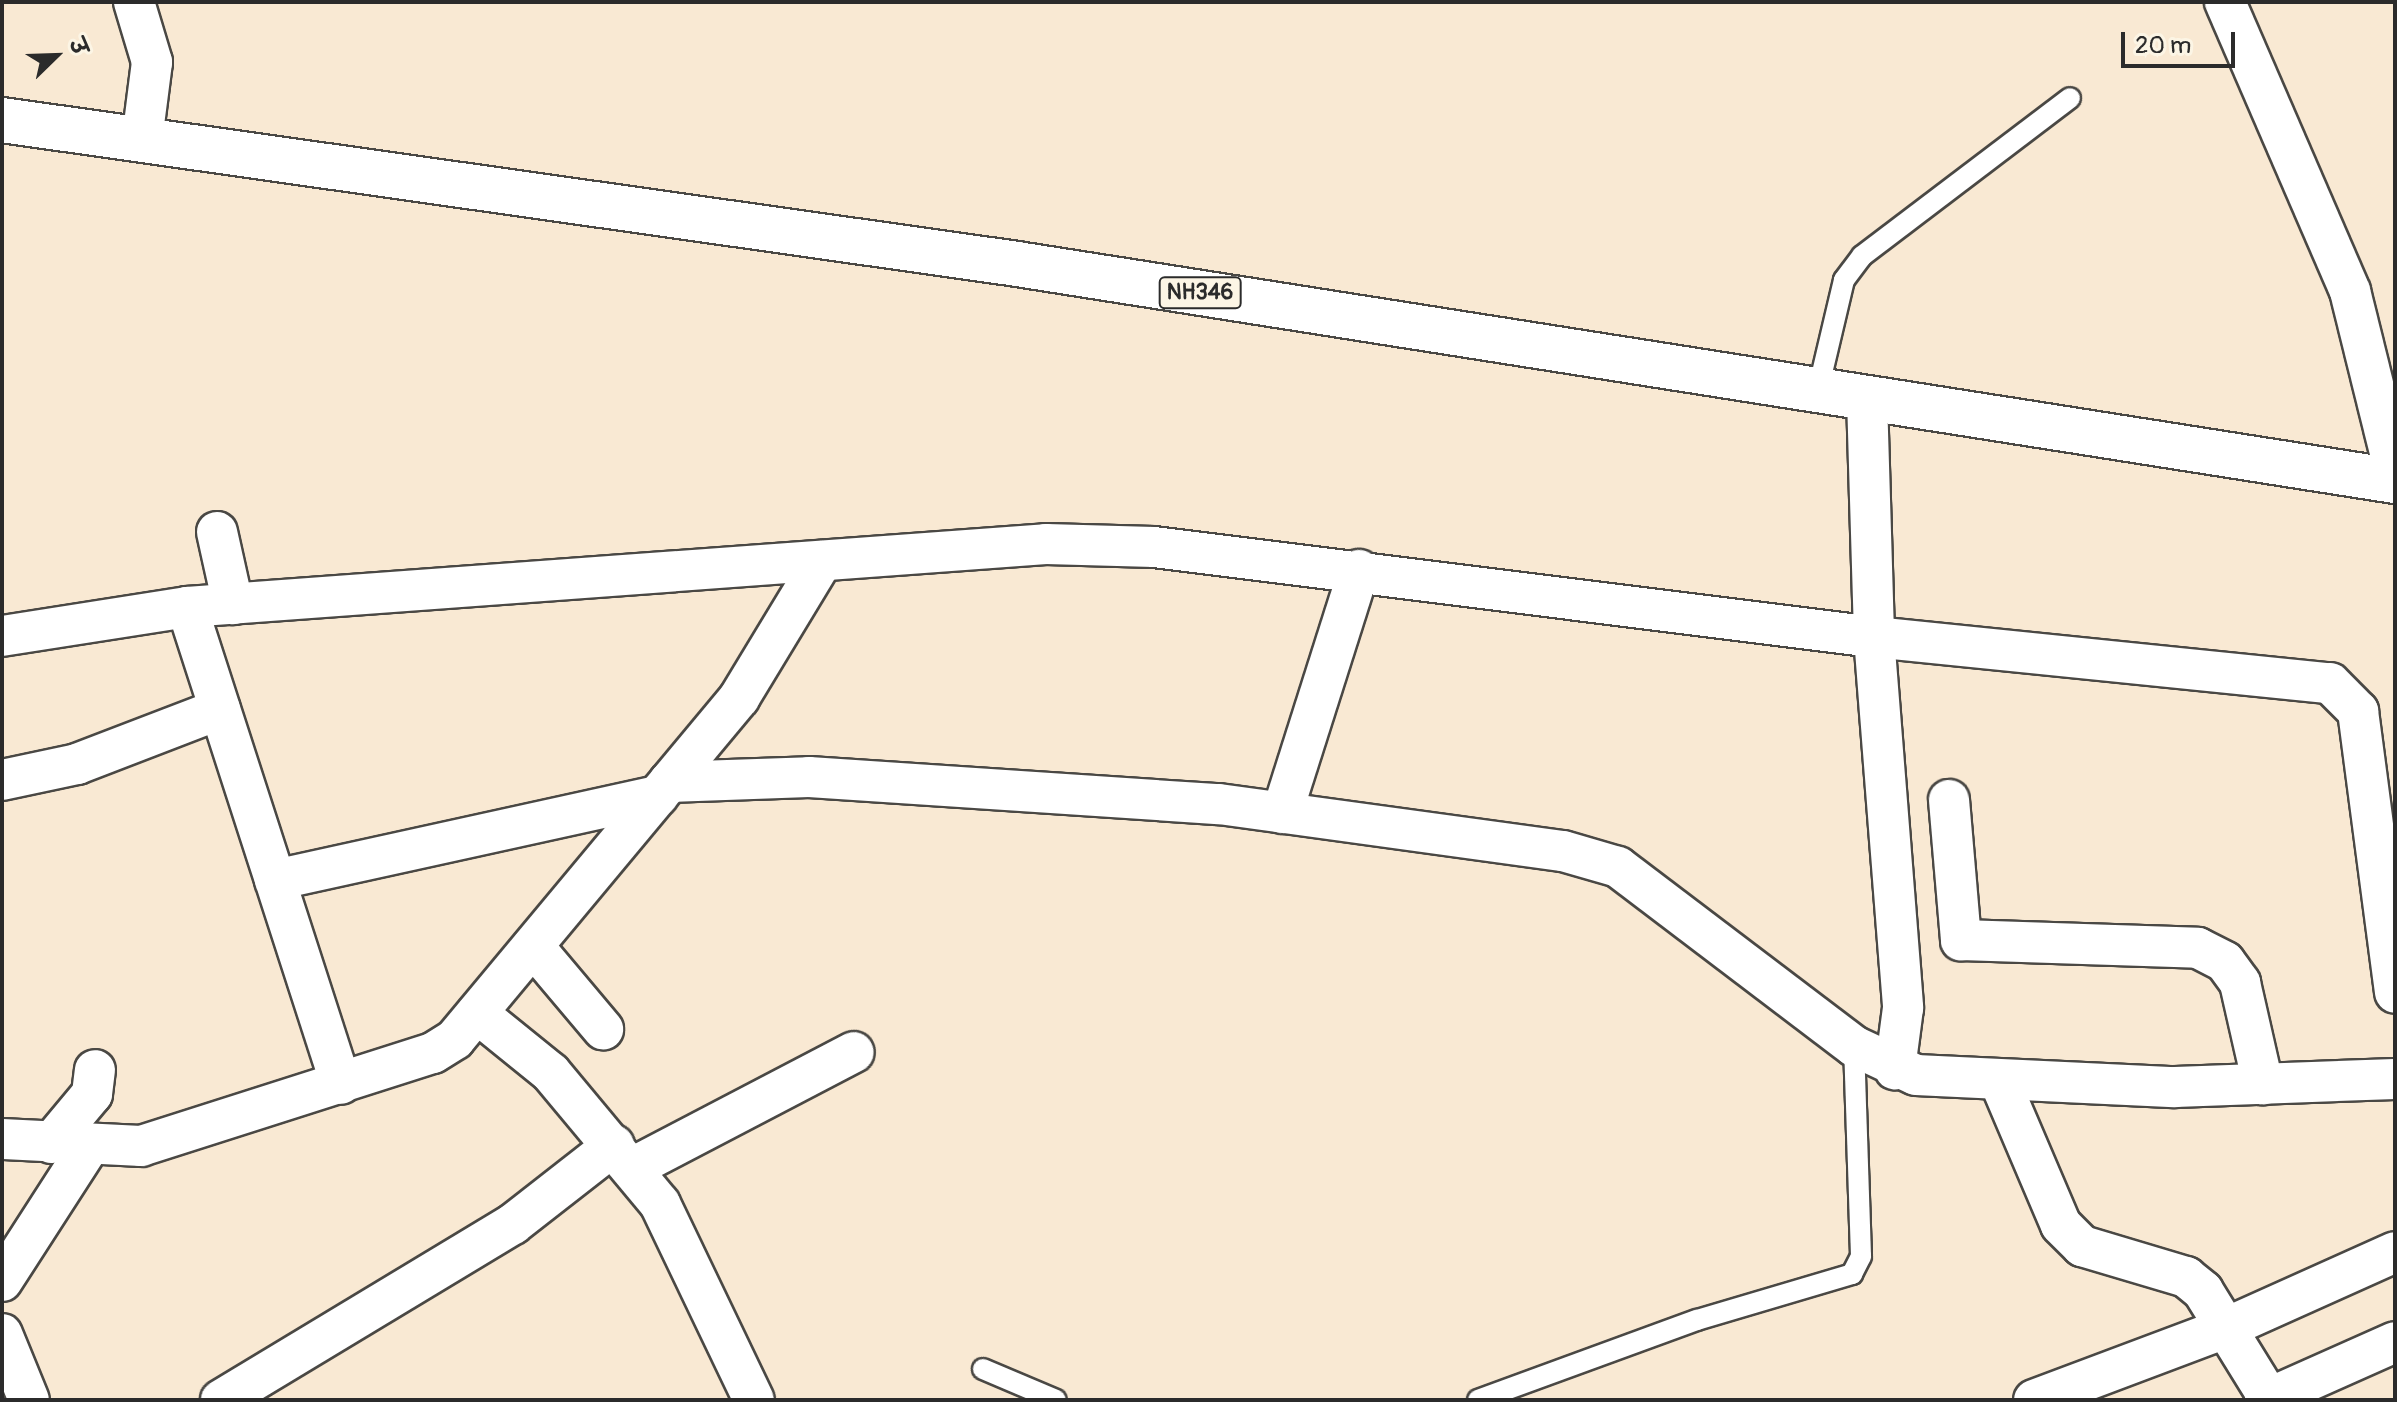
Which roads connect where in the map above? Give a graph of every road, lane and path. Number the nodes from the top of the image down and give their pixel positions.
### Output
1 (134, 2) edge
2 (2225, 2) edge
3 (2070, 98) dead end
4 (2, 120) edge
5 (142, 140) junction
6 (1818, 390) junction
7 (1867, 398) junction
8 (2395, 473) edge
9 (2395, 481) edge
10 (217, 532) dead end
11 (822, 561) junction
12 (1359, 570) junction
13 (233, 604) junction
14 (187, 607) junction
15 (2, 636) edge
16 (1874, 637) junction
17 (220, 709) junction
18 (2, 780) edge
19 (664, 789) junction
20 (1949, 800) dead end
21 (1282, 813) junction
22 (275, 880) junction
23 (533, 946) junction
24 (2395, 993) edge
25 (477, 1013) junction
26 (603, 1029) dead end
27 (1854, 1046) junction
28 (854, 1052) dead end
29 (1895, 1069) junction
30 (95, 1070) dead end
31 (2395, 1079) edge
32 (2000, 1082) junction
33 (341, 1084) junction
34 (2263, 1084) junction
35 (2, 1139) edge
36 (70, 1144) junction
37 (623, 1157) junction
38 (2395, 1252) edge
39 (2, 1281) edge
40 (2226, 1328) junction
41 (2, 1334) edge
42 (2395, 1342) edge
43 (983, 1369) dead end
44 (2267, 1399) edge
45 (29, 1400) edge
46 (221, 1400) edge
47 (754, 1400) edge
48 (1056, 1400) edge
49 (1478, 1400) edge
50 (2034, 1400) edge

1 - 5 street
2 - 8 street
3 - 6 lane
4 - 5 highway, NH346
5 - 6 highway, NH346
6 - 7 highway, NH346
7 - 9 highway, NH346
7 - 16 street
10 - 13 street
11 - 12 street
11 - 13 street
11 - 19 street
12 - 16 street
12 - 21 street
13 - 14 street
14 - 15 street
14 - 17 street
16 - 24 street
16 - 29 street
17 - 18 street
17 - 22 street
19 - 21 street
19 - 22 street
19 - 23 street
20 - 34 street
21 - 27 street
22 - 33 street
23 - 25 street
23 - 26 street
25 - 33 street
25 - 37 street
27 - 29 street
27 - 49 lane
28 - 37 street
29 - 32 street
30 - 36 street
31 - 34 street
32 - 34 street
32 - 40 street
33 - 36 street
35 - 36 street
36 - 39 street
37 - 46 street
37 - 47 street
38 - 40 street
40 - 44 street
40 - 50 street
41 - 45 street
42 - 44 street
43 - 48 lane

